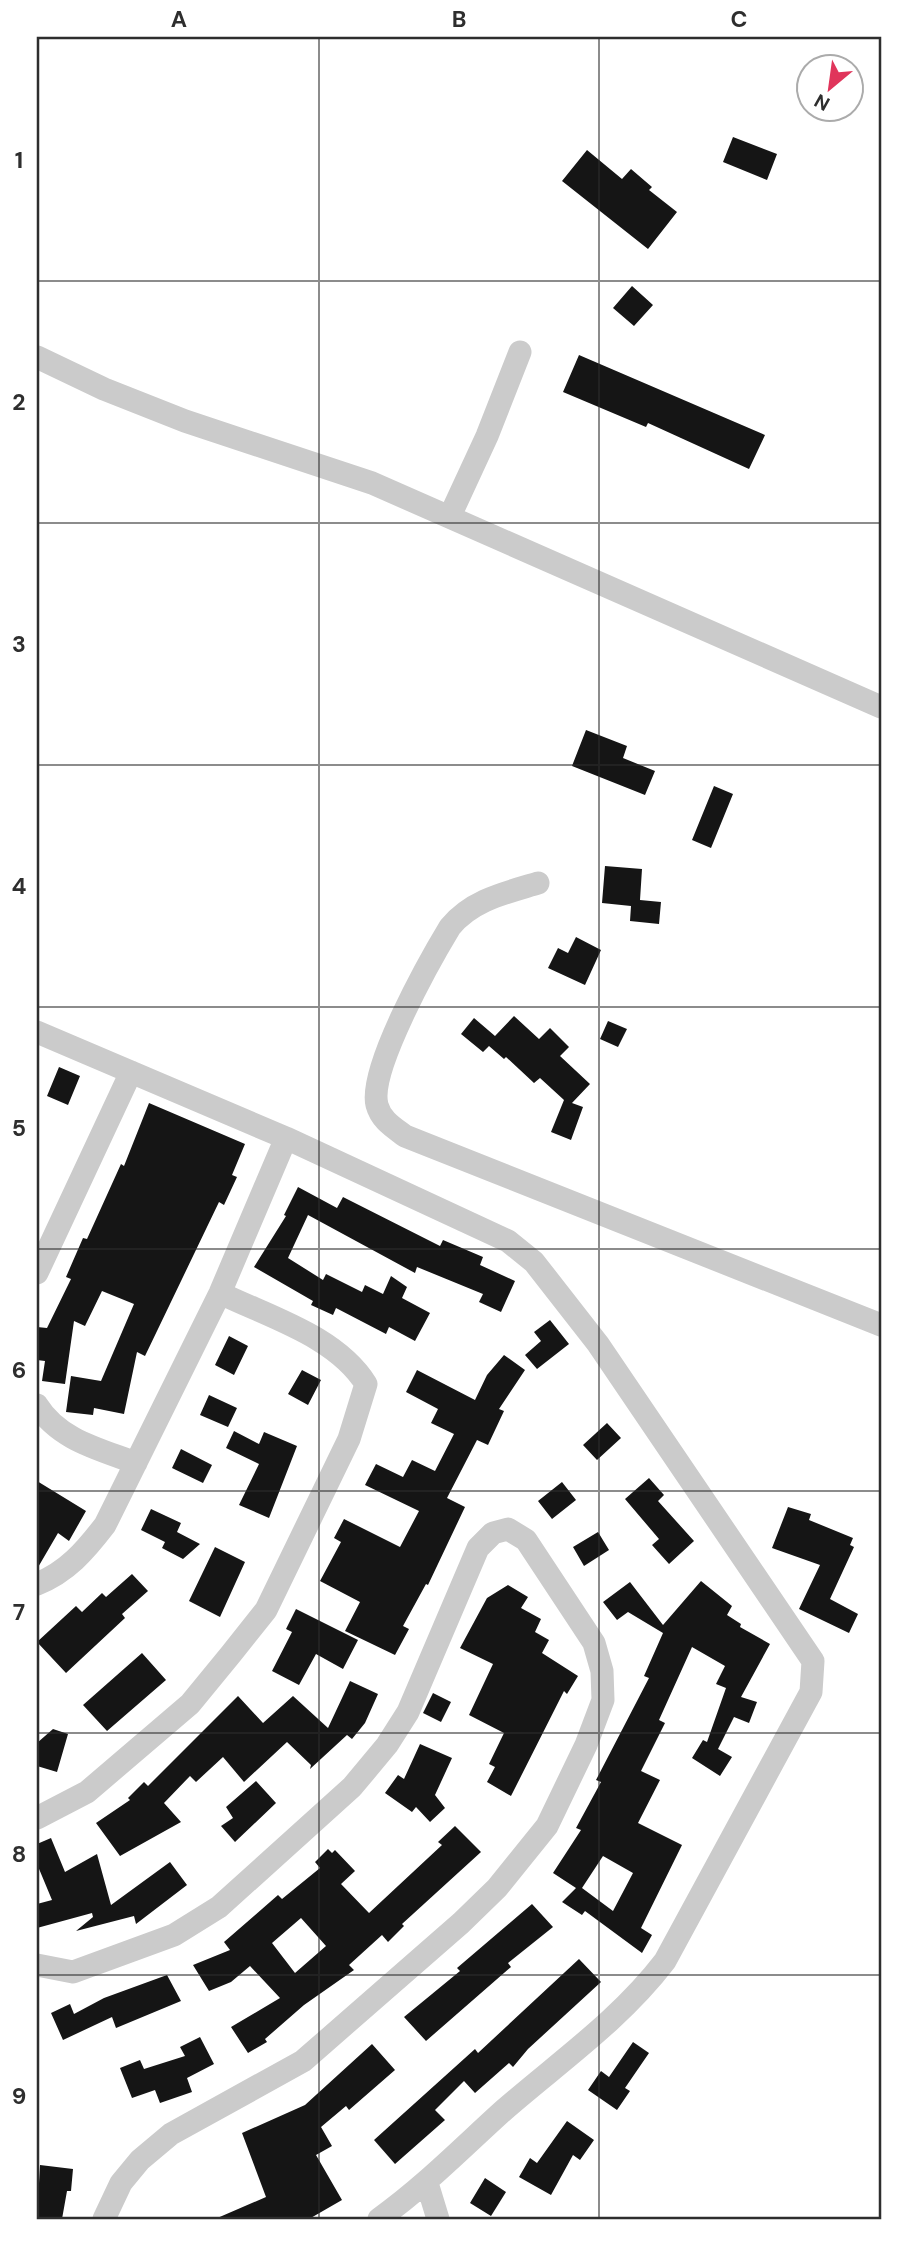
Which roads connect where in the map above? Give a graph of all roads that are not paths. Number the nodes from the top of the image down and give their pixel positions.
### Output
1 (520, 352) dead end
2 (37, 356) edge
3 (450, 516) junction
4 (881, 707) edge
5 (538, 883) dead end
6 (37, 1032) edge
7 (131, 1072) junction
8 (286, 1138) junction
9 (37, 1273) edge
10 (220, 1293) junction
11 (881, 1325) edge
12 (37, 1405) edge
13 (136, 1463) junction
14 (37, 1584) edge
15 (37, 1818) edge
16 (37, 1965) edge
17 (427, 2183) junction
18 (104, 2219) edge
19 (379, 2219) edge
20 (438, 2219) edge

1 - 3 street
2 - 3 street
3 - 4 street
5 - 11 street
6 - 7 street
7 - 8 street
7 - 9 street
8 - 10 street
8 - 17 street
10 - 13 street
10 - 15 street
12 - 13 street
13 - 14 street
16 - 18 street
17 - 19 street
17 - 20 street

